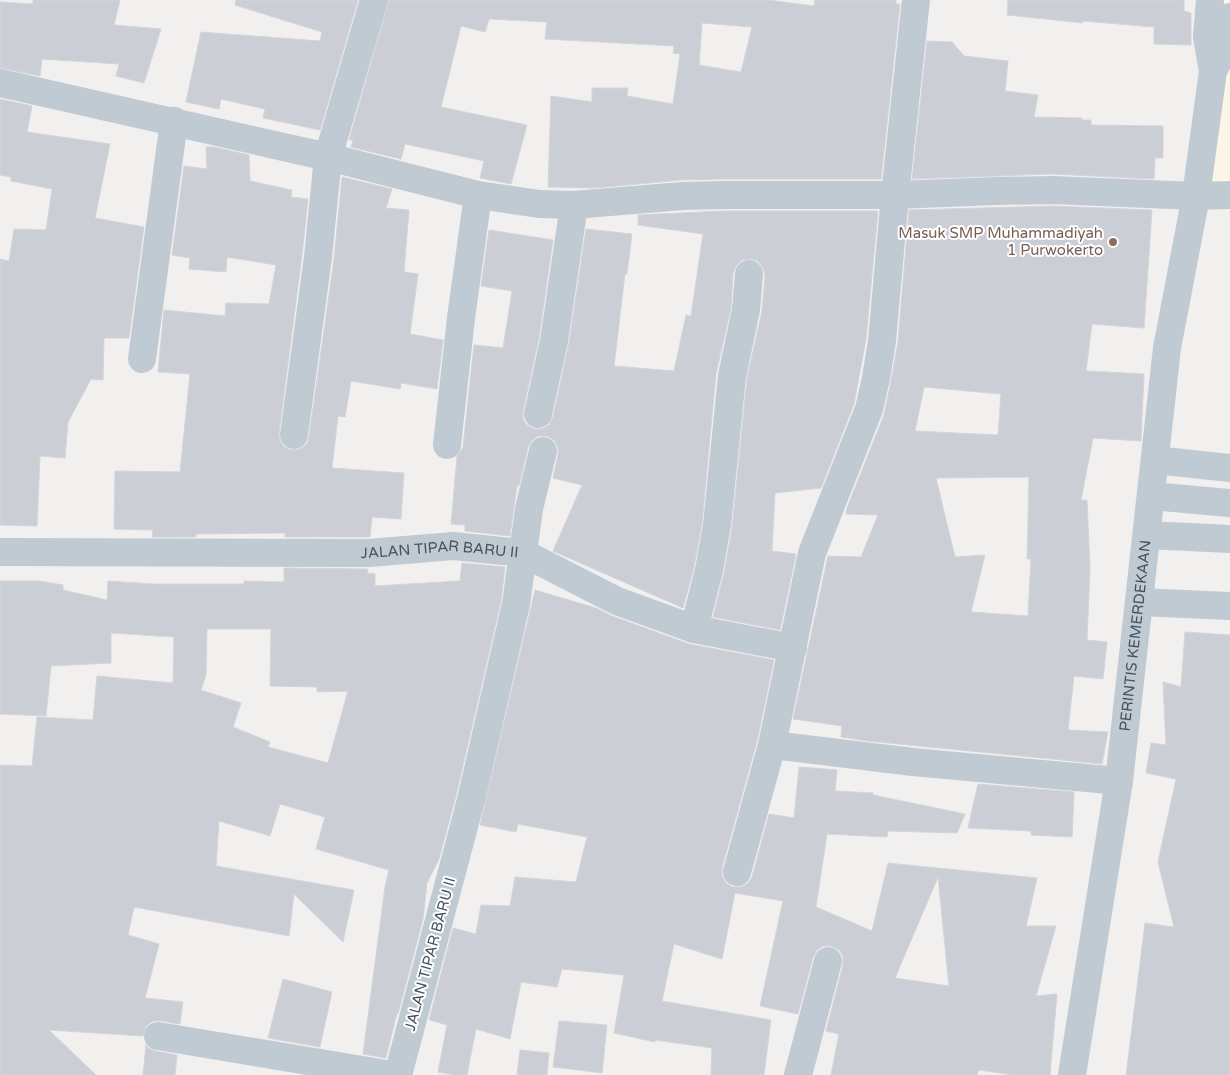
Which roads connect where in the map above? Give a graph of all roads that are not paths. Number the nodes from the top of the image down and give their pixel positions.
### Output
1 (374, 0) edge
2 (916, 0) edge
3 (1210, 0) edge
4 (1230, 17) edge
5 (1213, 71) junction
6 (0, 84) edge
7 (174, 121) junction
8 (328, 156) junction
9 (895, 194) junction
10 (478, 195) junction
11 (1230, 195) edge
12 (1196, 196) junction
13 (574, 205) junction
14 (749, 274) dead end
15 (142, 359) dead end
16 (538, 414) dead end
17 (294, 435) dead end
18 (447, 445) dead end
19 (543, 451) dead end
20 (1155, 460) junction
21 (1230, 468) edge
22 (1151, 496) junction
23 (1230, 503) edge
24 (1146, 534) junction
25 (1230, 539) edge
26 (0, 552) edge
27 (523, 553) junction
28 (1139, 602) junction
29 (1230, 606) edge
30 (694, 630) junction
31 (793, 648) junction
32 (772, 745) junction
33 (1119, 781) junction
34 (737, 872) dead end
35 (828, 961) dead end
36 (158, 1036) dead end
37 (392, 1075) edge
38 (398, 1075) edge
39 (798, 1075) edge
40 (1072, 1075) edge

1 - 8 street
2 - 9 street
3 - 5 street
4 - 5 street
5 - 12 street, PERINTIS KEMERDEKAAN
6 - 7 street
7 - 8 street
7 - 15 street
8 - 10 street
8 - 17 street
9 - 12 street
9 - 13 street
9 - 31 street
10 - 13 street
10 - 18 street
11 - 12 street
12 - 20 street, PERINTIS KEMERDEKAAN
13 - 16 street
14 - 30 street
19 - 27 street
20 - 21 street
20 - 22 street, PERINTIS KEMERDEKAAN
22 - 23 street
22 - 24 street, PERINTIS KEMERDEKAAN
24 - 25 street
24 - 28 street, PERINTIS KEMERDEKAAN
26 - 27 street, JALAN TIPAR BARU II
27 - 30 street
27 - 38 street, JALAN TIPAR BARU II
28 - 29 street
28 - 33 street, PERINTIS KEMERDEKAAN
30 - 31 street
31 - 32 street
32 - 33 street
32 - 34 street
33 - 40 street, PERINTIS KEMERDEKAAN
35 - 39 street
36 - 37 street

